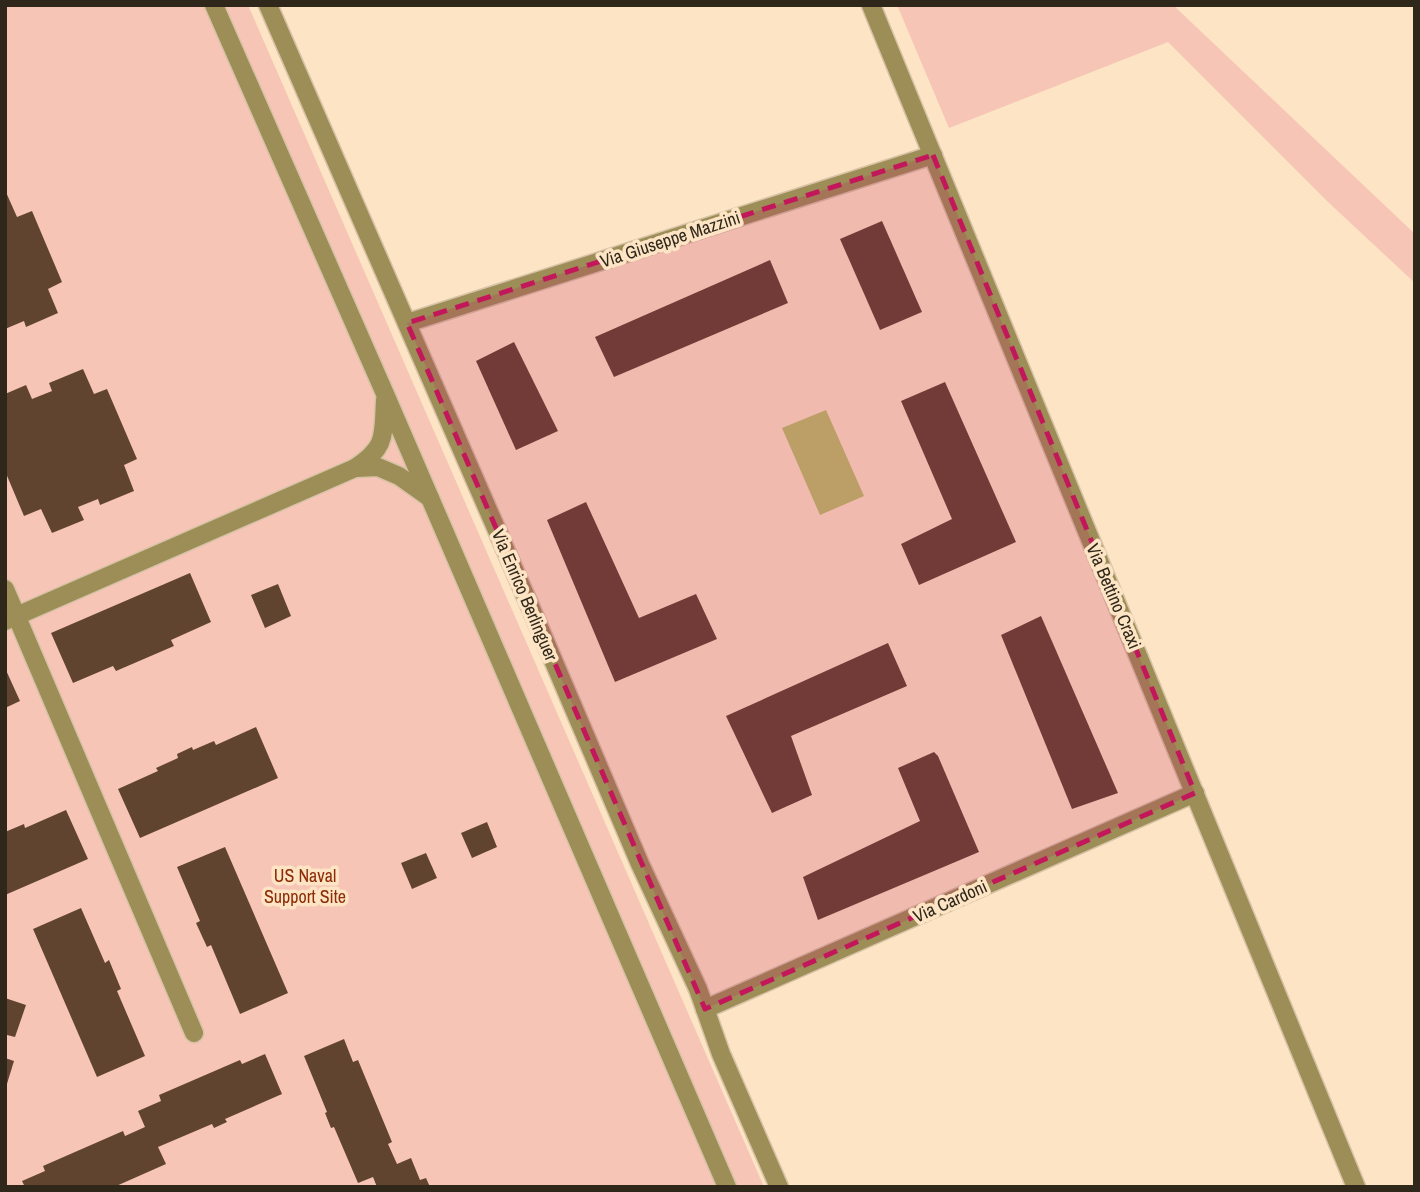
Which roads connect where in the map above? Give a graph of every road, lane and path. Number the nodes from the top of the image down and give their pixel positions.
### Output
1 (214, 5) edge
2 (268, 5) edge
3 (871, 5) edge
4 (933, 155) junction
5 (407, 323) junction
6 (386, 396) junction
7 (355, 468) junction
8 (430, 498) junction
9 (5, 589) edge
10 (11, 619) edge
11 (1195, 793) junction
12 (705, 1009) junction
13 (194, 1034) dead end
14 (727, 1187) edge
15 (779, 1187) edge
16 (1356, 1187) edge

1 - 6 street
2 - 5 street, Via Enrico Berlinguer
3 - 4 street, Via Bettino Craxi
4 - 5 street, Via Giuseppe Mazzini
4 - 11 street, Via Bettino Craxi
5 - 12 street, Via Enrico Berlinguer
6 - 7 street
6 - 8 street
7 - 8 street
7 - 10 street
8 - 14 street
9 - 10 street
10 - 13 street
11 - 12 street, Via Cardoni
11 - 16 street, Via Bettino Craxi
12 - 15 street, Via Enrico Berlinguer

